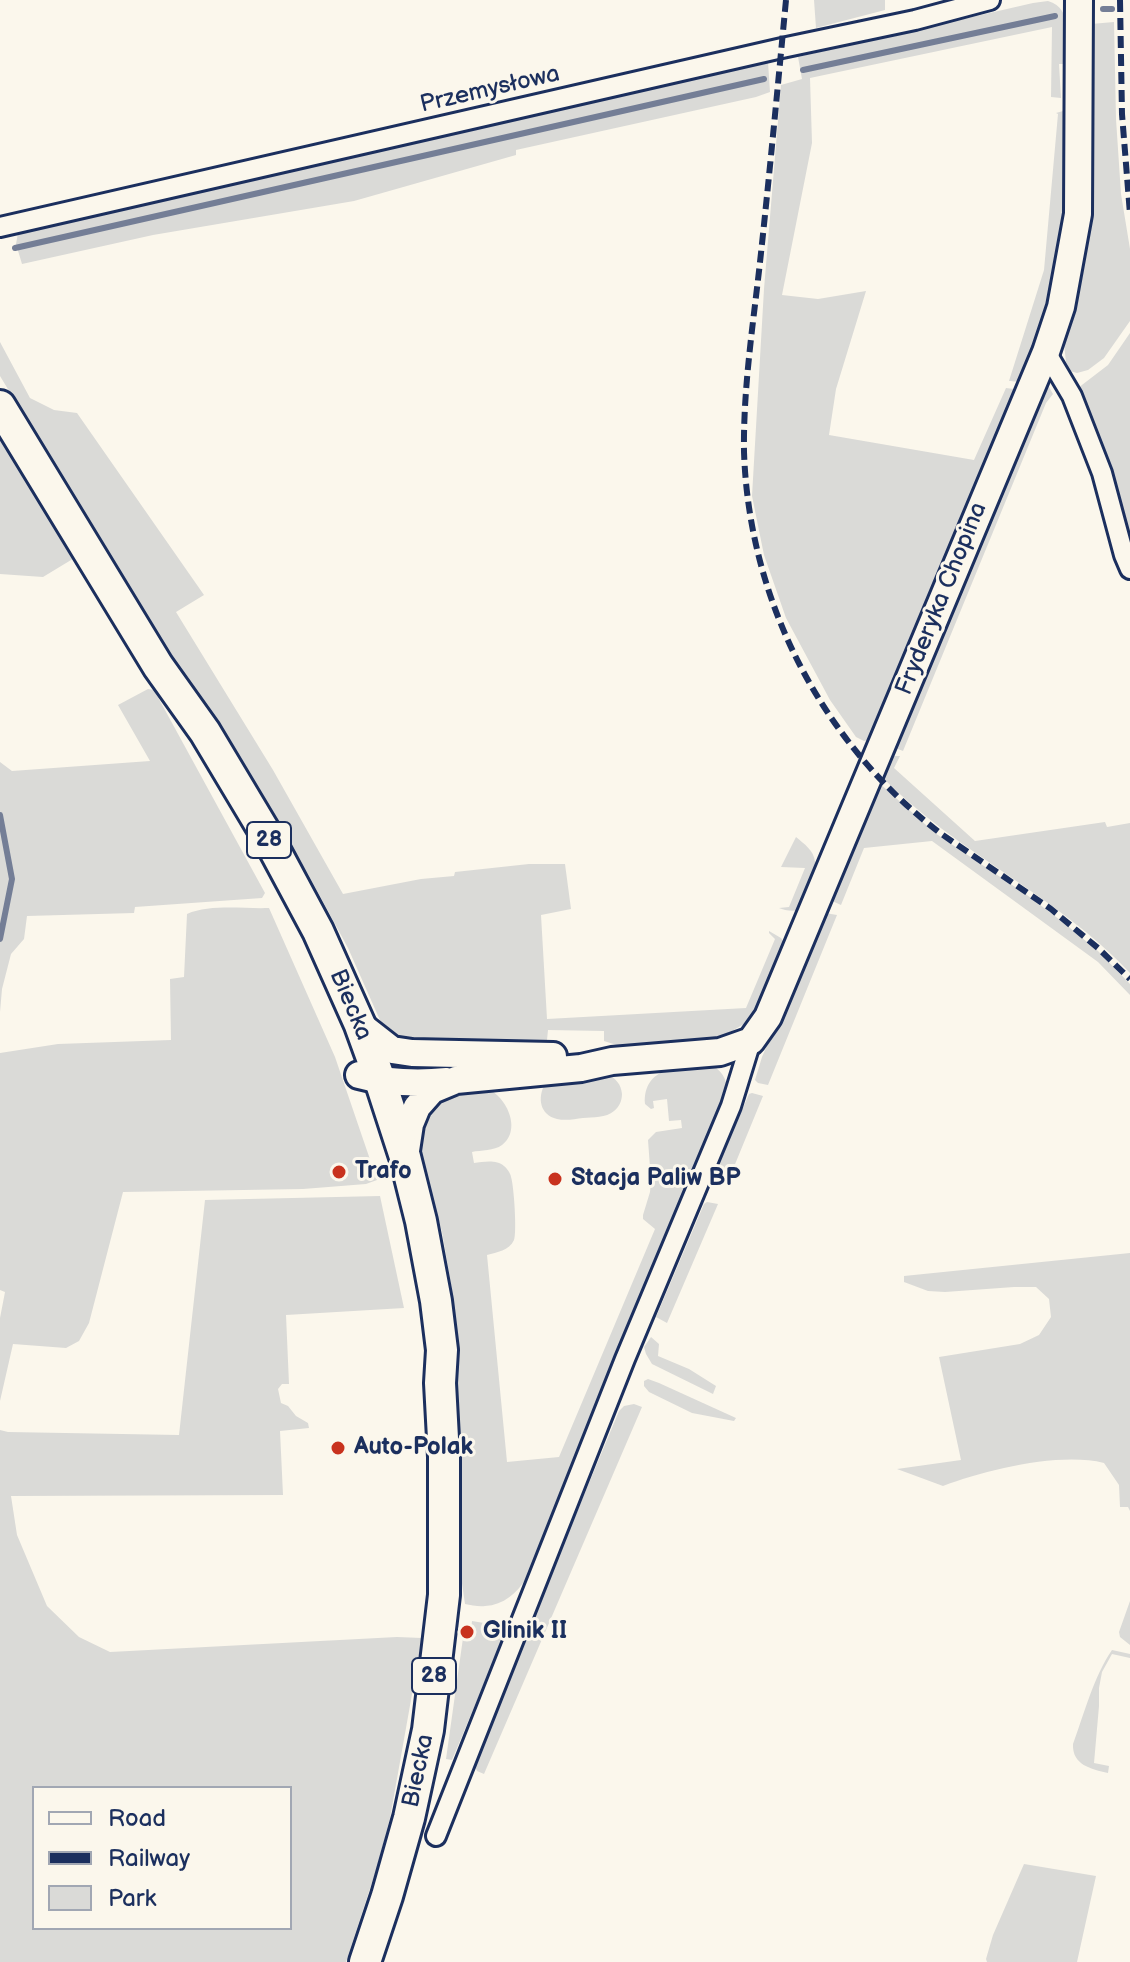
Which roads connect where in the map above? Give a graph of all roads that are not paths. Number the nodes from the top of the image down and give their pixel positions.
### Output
1 (990, 0) edge
2 (1079, 0) edge
3 (0, 227) edge
4 (1046, 352) junction
5 (0, 406) edge
6 (1130, 569) edge
7 (158, 666) junction
8 (360, 1025) junction
9 (751, 1041) junction
10 (412, 1053) junction
11 (612, 1061) junction
12 (456, 1080) junction
13 (369, 1086) junction
14 (405, 1157) junction
15 (440, 1383) junction
16 (436, 1836) dead end
17 (365, 1962) edge

1 - 3 street, Przemysłowa
2 - 4 street, Fryderyka Chopina
4 - 6 street
4 - 9 street, Fryderyka Chopina
5 - 7 main road, Biecka / 28
7 - 8 main road, Biecka / 28
7 - 13 main road, Biecka / 28
8 - 10 street
8 - 13 main road, Biecka / 28
9 - 11 street
9 - 16 street
10 - 11 street
10 - 13 street
11 - 12 street
12 - 13 street
12 - 14 street
13 - 14 main road, Biecka / 28
13 - 15 main road, Biecka / 28
14 - 15 main road, Biecka / 28
15 - 17 main road, Biecka / 28

